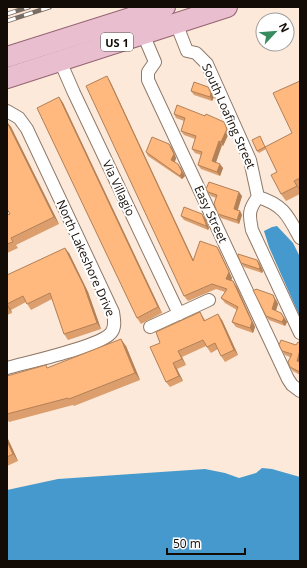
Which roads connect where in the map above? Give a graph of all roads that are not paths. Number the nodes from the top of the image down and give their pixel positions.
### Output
1 (165, 7) edge
2 (227, 7) edge
3 (176, 23) junction
4 (143, 34) junction
5 (7, 57) edge
6 (60, 61) junction
7 (7, 78) edge
8 (7, 111) edge
9 (258, 198) junction
10 (300, 238) edge
11 (209, 300) dead end
12 (179, 314) junction
13 (150, 327) dead end
14 (300, 333) edge
15 (7, 368) edge
16 (300, 392) edge

1 - 5 main road, US 1
2 - 3 main road, US 1
3 - 4 main road, US 1
3 - 9 street, South Loafing Street
4 - 6 main road, US 1
4 - 16 street, Easy Street
6 - 7 main road, US 1
6 - 12 street, Via Villagio
8 - 15 street, North Lakeshore Drive
9 - 10 street
9 - 14 street
11 - 12 street
12 - 13 street

